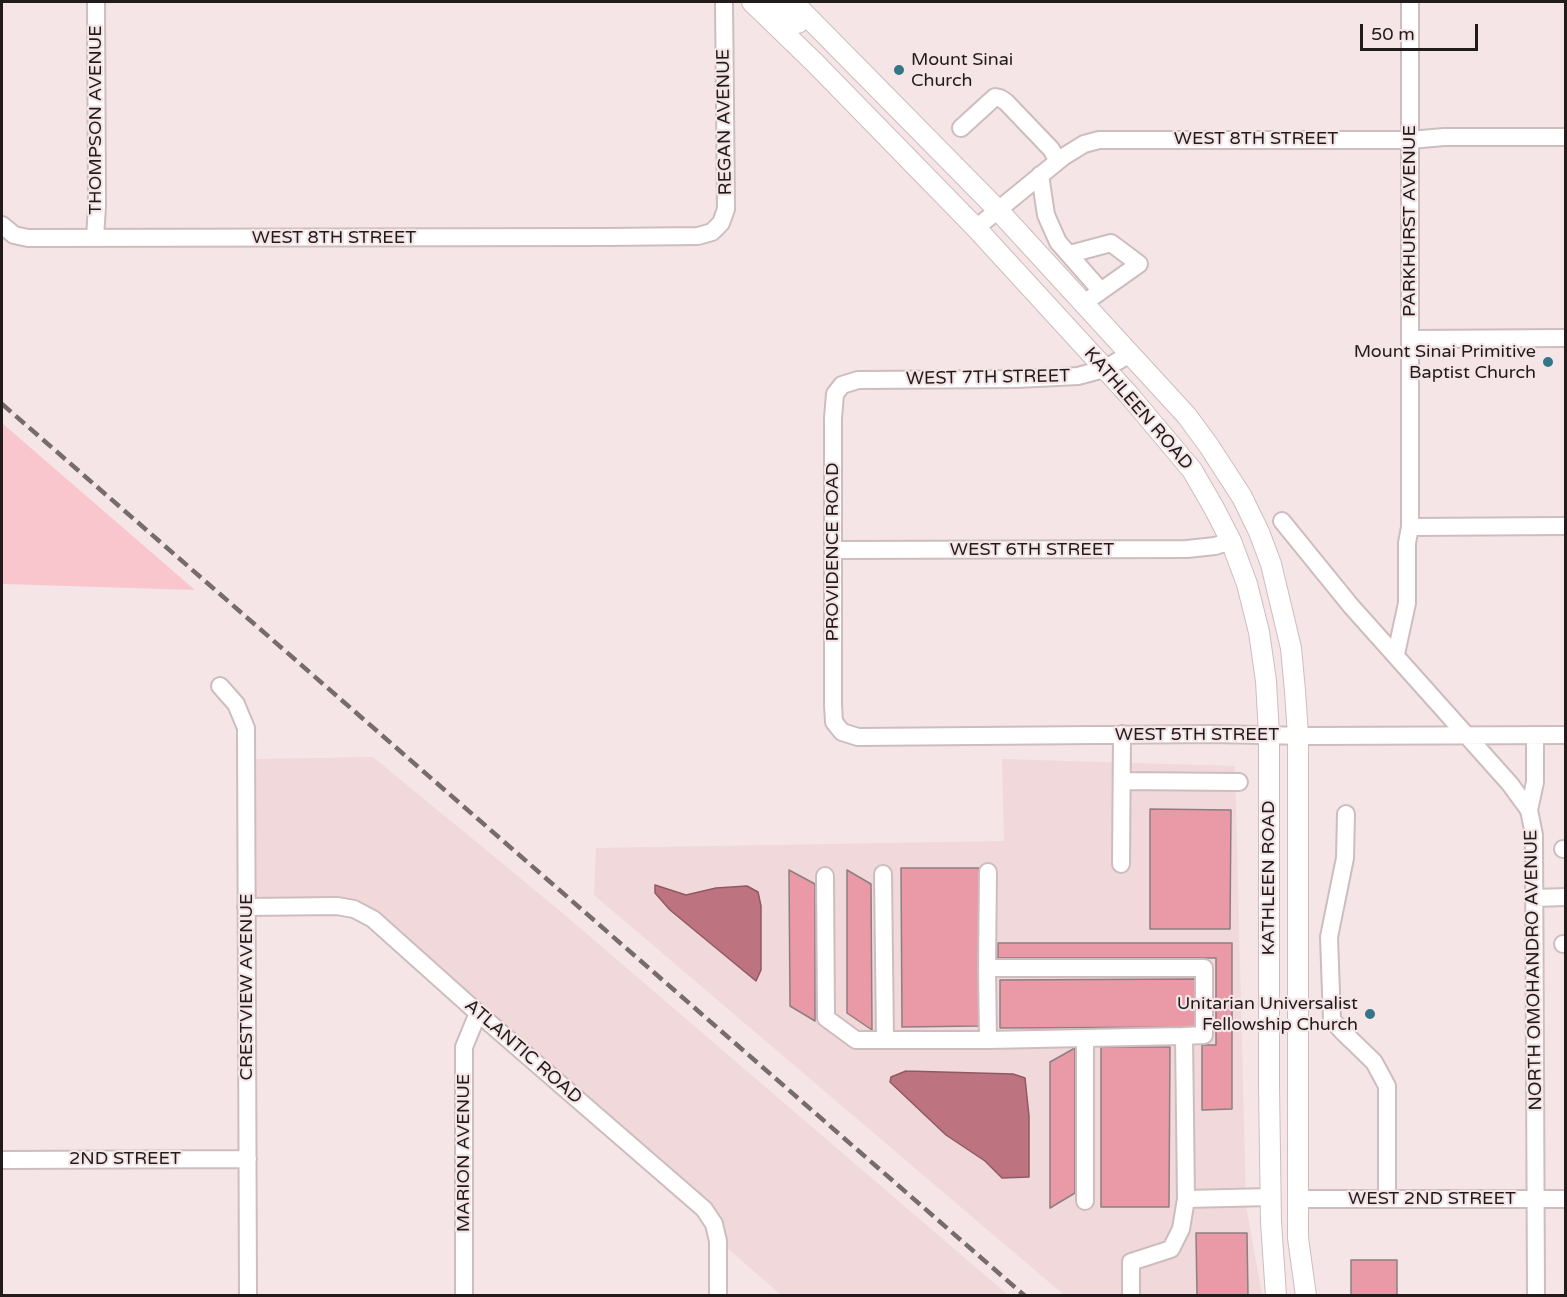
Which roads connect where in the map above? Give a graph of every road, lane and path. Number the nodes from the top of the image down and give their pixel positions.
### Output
1 (96, 2) edge
2 (724, 2) edge
3 (752, 2) edge
4 (770, 2) edge
5 (793, 2) edge
6 (1410, 2) edge
7 (880, 90) junction
8 (961, 128) dead end
9 (1566, 137) edge
10 (1410, 140) junction
11 (1058, 161) junction
12 (1040, 175) junction
13 (997, 209) junction
14 (2, 225) edge
15 (976, 228) junction
16 (671, 236) joint
17 (95, 238) junction
18 (1058, 242) junction
19 (1070, 254) junction
20 (1040, 255) junction
21 (1101, 291) junction
22 (1084, 303) junction
23 (1566, 338) edge
24 (1410, 339) junction
25 (1130, 354) junction
26 (1104, 369) junction
27 (842, 385) joint
28 (1282, 521) dead end
29 (1566, 526) edge
30 (1410, 527) junction
31 (1231, 541) junction
32 (833, 550) junction
33 (1396, 654) junction
34 (220, 686) dead end
35 (834, 722) joint
36 (1122, 734) junction
37 (1269, 735) junction
38 (1566, 735) edge
39 (1298, 736) junction
40 (1466, 736) junction
41 (1535, 736) junction
42 (1122, 781) junction
43 (1239, 782) dead end
44 (1529, 810) junction
45 (1346, 814) dead end
46 (1121, 864) dead end
47 (988, 872) dead end
48 (883, 874) dead end
49 (825, 876) dead end
50 (1566, 897) edge
51 (1535, 898) junction
52 (246, 908) junction
53 (987, 968) junction
54 (478, 1013) junction
55 (1184, 1036) junction
56 (1084, 1038) junction
57 (885, 1040) junction
58 (988, 1040) junction
59 (1269, 1086) junction
60 (249, 1159) junction
61 (2, 1160) edge
62 (1271, 1197) junction
63 (1186, 1199) junction
64 (1299, 1199) junction
65 (1387, 1199) junction
66 (1536, 1199) junction
67 (1566, 1199) edge
68 (1085, 1201) dead end
69 (248, 1296) edge
70 (464, 1296) edge
71 (718, 1296) edge
72 (1131, 1296) edge
73 (1276, 1296) edge
74 (1289, 1296) edge
75 (1306, 1296) edge
76 (1536, 1296) edge

1 - 17 street, THOMPSON AVENUE
2 - 16 street, REGAN AVENUE
3 - 15 main road, KATHLEEN ROAD
4 - 7 main road
5 - 7 main road, KATHLEEN ROAD
6 - 10 street, PARKHURST AVENUE
7 - 13 main road, KATHLEEN ROAD
8 - 11 street
9 - 10 street, WEST 8TH STREET
10 - 11 street, WEST 8TH STREET
10 - 24 street, PARKHURST AVENUE
11 - 12 street, WEST 8TH STREET
12 - 13 street, WEST 8TH STREET
12 - 18 street
13 - 15 street, WEST 8TH STREET
13 - 20 main road, KATHLEEN ROAD
14 - 17 street, WEST 8TH STREET
15 - 26 main road, KATHLEEN ROAD
16 - 17 street, WEST 8TH STREET
18 - 19 street
18 - 20 street
19 - 21 street
19 - 21 street
20 - 22 main road, KATHLEEN ROAD
21 - 22 street
22 - 25 main road, KATHLEEN ROAD
23 - 24 street
24 - 30 street, PARKHURST AVENUE
25 - 26 street, WEST 7TH STREET
25 - 39 main road, KATHLEEN ROAD
26 - 27 street, WEST 7TH STREET
26 - 31 main road, KATHLEEN ROAD
27 - 32 street, PROVIDENCE ROAD
28 - 33 street, NORTH OMOHANDRO AVENUE
29 - 30 street
30 - 33 street, PARKHURST AVENUE
31 - 32 street, WEST 6TH STREET
31 - 37 main road, KATHLEEN ROAD
32 - 35 street, PROVIDENCE ROAD
33 - 40 street, NORTH OMOHANDRO AVENUE
34 - 52 street, CRESTVIEW AVENUE
35 - 36 street, WEST 5TH STREET
36 - 37 street, WEST 5TH STREET
36 - 42 street
37 - 39 street, WEST 5TH STREET
37 - 59 main road, KATHLEEN ROAD
38 - 41 street, WEST 5TH STREET
39 - 40 street, WEST 5TH STREET
39 - 64 main road, KATHLEEN ROAD
40 - 41 street, WEST 5TH STREET
40 - 44 street, NORTH OMOHANDRO AVENUE
41 - 44 street
42 - 43 street
42 - 46 street
44 - 51 street, NORTH OMOHANDRO AVENUE
45 - 65 street
47 - 53 street
48 - 57 street
49 - 57 street
50 - 51 street
51 - 66 street, NORTH OMOHANDRO AVENUE
52 - 54 street, ATLANTIC ROAD
52 - 60 street, CRESTVIEW AVENUE
53 - 55 street
53 - 58 street
54 - 70 street, MARION AVENUE
54 - 71 street, ATLANTIC ROAD
55 - 56 street
55 - 63 street
56 - 58 street
56 - 68 street
57 - 58 street
59 - 62 main road, KATHLEEN ROAD
59 - 64 main road
60 - 61 street, 2ND STREET
60 - 69 street, CRESTVIEW AVENUE
62 - 63 street
62 - 73 main road, KATHLEEN ROAD
62 - 74 main road
63 - 72 street
64 - 65 street, WEST 2ND STREET
64 - 75 main road, KATHLEEN ROAD
65 - 66 street, WEST 2ND STREET
66 - 67 street, WEST 2ND STREET
66 - 76 street, NORTH OMOHANDRO AVENUE

